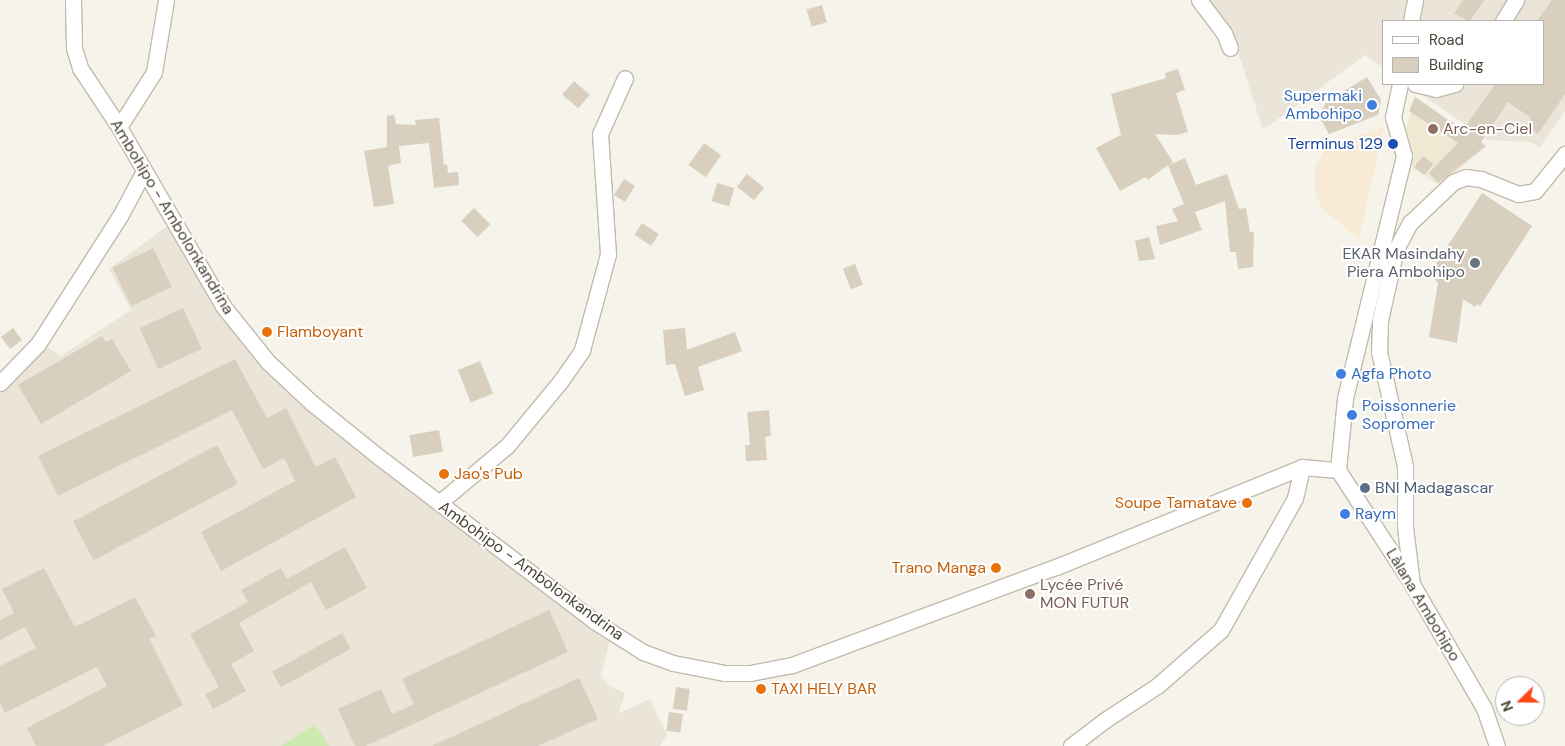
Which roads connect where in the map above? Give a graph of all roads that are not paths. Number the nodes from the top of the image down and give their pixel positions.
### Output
1 (73, 0) edge
2 (166, 0) edge
3 (1199, 0) edge
4 (1415, 0) edge
5 (1516, 0) edge
6 (1411, 20) edge
7 (1504, 20) edge
8 (1230, 48) dead end
9 (625, 78) dead end
10 (1400, 85) edge
11 (1419, 85) edge
12 (1451, 85) edge
13 (119, 127) junction
14 (1565, 154) edge
15 (144, 171) junction
16 (0, 383) edge
17 (1302, 468) junction
18 (1338, 470) junction
19 (439, 503) junction
20 (1412, 584) junction
21 (1071, 746) edge
22 (1497, 746) edge

1 - 13 street, Ambohipo - Ambolonkandrina
2 - 13 street
3 - 8 street
4 - 6 street
5 - 7 street
9 - 19 street
10 - 18 street
11 - 12 street
13 - 15 street, Ambohipo - Ambolonkandrina
14 - 20 street
15 - 16 street
15 - 19 street, Ambohipo - Ambolonkandrina
17 - 18 street, Ambohipo - Ambolonkandrina
17 - 19 street, Ambohipo - Ambolonkandrina
17 - 21 street
18 - 20 street, Làlana Ambohipo
20 - 22 street, Làlana Ambohipo

